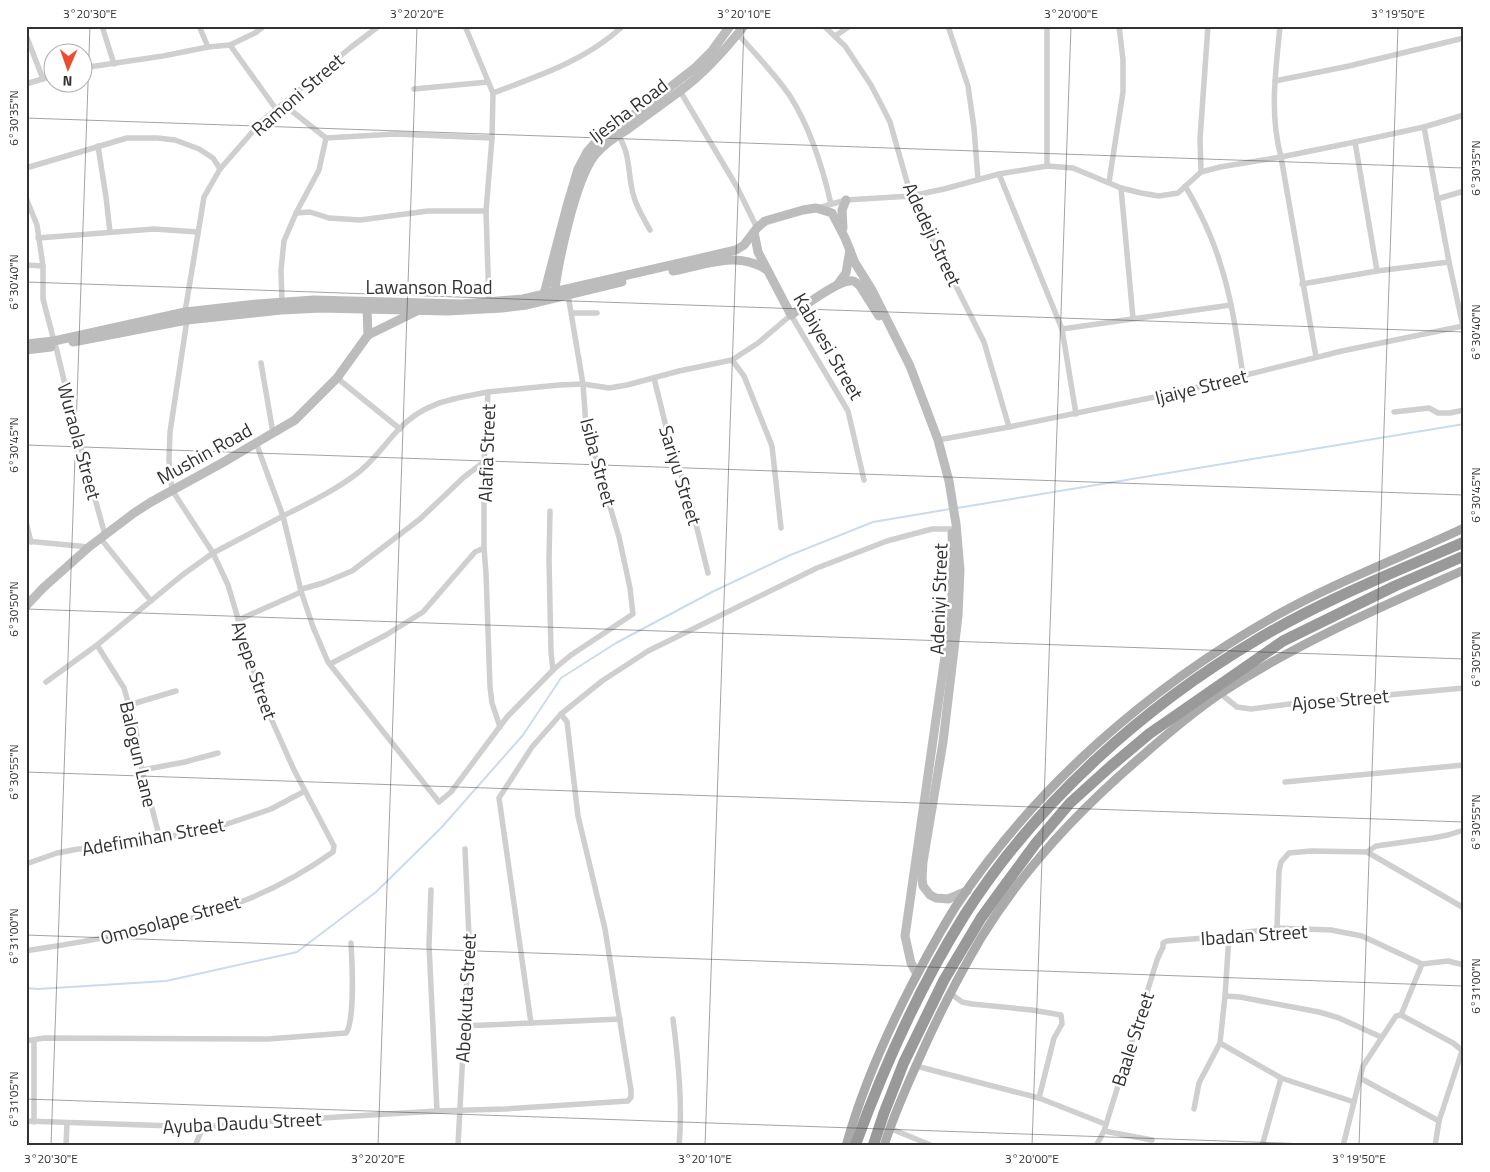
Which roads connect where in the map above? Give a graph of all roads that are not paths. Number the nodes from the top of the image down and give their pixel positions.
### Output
1 (102, 26) edge
2 (198, 26) edge
3 (264, 26) edge
4 (380, 26) edge
5 (464, 26) edge
6 (623, 26) edge
7 (730, 26) edge
8 (744, 26) edge
9 (824, 26) edge
10 (850, 26) edge
11 (948, 26) edge
12 (1047, 26) edge
13 (1119, 26) edge
14 (1208, 26) edge
15 (1280, 26) edge
16 (738, 34) junction
17 (26, 35) edge
18 (835, 36) junction
19 (1464, 38) edge
20 (230, 45) junction
21 (208, 47) junction
22 (114, 64) junction
23 (92, 67) edge
24 (42, 76) edge
25 (42, 79) edge
26 (1275, 81) junction
27 (488, 82) junction
28 (26, 84) edge
29 (414, 89) dead end
30 (680, 91) junction
31 (493, 93) junction
32 (283, 104) junction
33 (276, 109) junction
34 (1464, 115) edge
35 (1424, 127) junction
36 (618, 135) junction
37 (326, 138) junction
38 (492, 138) junction
39 (1354, 142) junction
40 (98, 146) junction
41 (1281, 157) junction
42 (1047, 166) junction
43 (26, 168) edge
44 (220, 169) junction
45 (1201, 172) junction
46 (999, 174) junction
47 (978, 179) junction
48 (1109, 182) junction
49 (1185, 186) junction
50 (1121, 188) junction
51 (1464, 191) edge
52 (911, 196) junction
53 (26, 198) edge
54 (1437, 199) junction
55 (846, 200) junction
56 (831, 204) junction
57 (570, 207) junction
58 (816, 208) junction
59 (486, 211) junction
60 (296, 213) junction
61 (650, 230) dead end
62 (756, 230) junction
63 (110, 232) junction
64 (198, 232) junction
65 (38, 238) junction
66 (845, 238) junction
67 (850, 250) junction
68 (1449, 262) junction
69 (26, 265) edge
70 (43, 266) junction
71 (1378, 271) junction
72 (769, 272) junction
73 (1302, 284) junction
74 (836, 286) junction
75 (554, 295) junction
76 (568, 295) junction
77 (544, 297) junction
78 (282, 303) junction
79 (489, 303) junction
80 (1231, 305) junction
81 (367, 309) junction
82 (418, 311) junction
83 (572, 313) junction
84 (597, 313) dead end
85 (791, 315) junction
86 (186, 316) junction
87 (1133, 318) junction
88 (1062, 329) junction
89 (1463, 329) edge
90 (368, 335) junction
91 (26, 344) edge
92 (55, 344) junction
93 (26, 350) edge
94 (1316, 357) junction
95 (732, 360) junction
96 (261, 363) dead end
97 (1243, 375) junction
98 (338, 378) junction
99 (654, 378) junction
100 (583, 384) junction
101 (488, 392) junction
102 (1464, 410) edge
103 (1394, 412) dead end
104 (1076, 414) junction
105 (1009, 427) junction
106 (400, 429) junction
107 (273, 433) junction
108 (938, 440) junction
109 (256, 444) junction
110 (484, 462) junction
111 (864, 480) dead end
112 (946, 482) junction
113 (172, 490) junction
114 (550, 511) dead end
115 (283, 516) junction
116 (26, 522) edge
117 (953, 526) junction
118 (781, 528) dead end
119 (1464, 528) edge
120 (103, 537) junction
121 (29, 542) edge
122 (1464, 542) edge
123 (89, 547) junction
124 (484, 548) junction
125 (213, 553) junction
126 (1464, 556) edge
127 (1464, 570) edge
128 (708, 573) dead end
129 (301, 591) junction
130 (151, 601) junction
131 (26, 606) edge
132 (238, 620) junction
133 (97, 645) junction
134 (330, 664) junction
135 (554, 670) junction
136 (46, 682) dead end
137 (1464, 688) edge
138 (176, 690) dead end
139 (1221, 694) junction
140 (129, 705) junction
141 (561, 714) junction
142 (500, 727) junction
143 (218, 753) dead end
144 (1464, 766) edge
145 (142, 770) junction
146 (1285, 782) dead end
147 (305, 791) junction
148 (1464, 830) edge
149 (160, 839) junction
150 (465, 849) dead end
151 (334, 852) joint
152 (1367, 852) junction
153 (26, 864) edge
154 (431, 890) dead end
155 (967, 891) junction
156 (1464, 908) edge
157 (1277, 928) junction
158 (1229, 936) junction
159 (1174, 940) joint
160 (351, 943) dead end
161 (26, 951) edge
162 (1422, 964) junction
163 (1464, 966) edge
164 (917, 974) junction
165 (950, 993) junction
166 (1226, 996) junction
167 (1401, 1015) junction
168 (620, 1018) junction
169 (673, 1019) dead end
170 (531, 1023) junction
171 (463, 1026) junction
172 (1381, 1037) junction
173 (34, 1040) junction
174 (26, 1042) edge
175 (1220, 1043) junction
176 (1463, 1052) edge
177 (916, 1066) junction
178 (1281, 1078) junction
179 (1360, 1078) junction
180 (1039, 1098) junction
181 (1354, 1102) junction
182 (1194, 1109) dead end
183 (437, 1111) junction
184 (459, 1111) junction
185 (1438, 1121) junction
186 (26, 1122) edge
187 (34, 1122) junction
188 (67, 1123) junction
189 (1105, 1124) junction
190 (202, 1127) junction
191 (889, 1128) junction
192 (1104, 1131) junction
193 (1152, 1140) dead end
194 (66, 1146) edge
195 (195, 1146) edge
196 (458, 1146) edge
197 (679, 1146) edge
198 (846, 1146) edge
199 (855, 1146) edge
200 (873, 1146) edge
201 (884, 1146) edge
202 (932, 1146) edge
203 (1096, 1146) edge
204 (1262, 1146) edge
205 (1343, 1146) edge
206 (1435, 1146) edge

1 - 22 street
2 - 21 street
3 - 20 street
4 - 32 street, Ramoni Street
5 - 27 street
6 - 31 street
7 - 57 street, Ijesha Road
8 - 16 street, Ijesha Road
9 - 18 street, Adedeji Street
10 - 18 street
11 - 47 street
12 - 42 street
13 - 48 street
14 - 45 street
15 - 26 street
16 - 30 street, Ijesha Road
16 - 56 street
17 - 24 street
18 - 52 street, Adedeji Street
19 - 26 street
20 - 21 street
20 - 33 street
21 - 22 street
22 - 23 street
25 - 28 street
26 - 41 street
27 - 29 street
27 - 31 street
30 - 36 street, Ijesha Road
30 - 62 street
31 - 38 street
32 - 33 street, Ramoni Street
32 - 37 street
33 - 44 street, Ramoni Street
34 - 35 street
35 - 39 street
35 - 54 street
36 - 57 street, Ijesha Road
36 - 61 street
37 - 38 street
37 - 60 street
38 - 59 street
39 - 41 street
39 - 71 street
40 - 43 street
40 - 44 street
40 - 63 street
41 - 45 street
41 - 73 street
42 - 46 street
42 - 48 street
44 - 64 street, Ramoni Street
45 - 49 street
46 - 47 street
46 - 88 street
47 - 52 street
48 - 50 street
49 - 50 street
49 - 80 street
50 - 87 street
51 - 54 street
52 - 55 street
52 - 105 street, Adedeji Street
53 - 65 street, Wuraola Street
54 - 68 street
55 - 56 street
55 - 66 street
56 - 58 street
57 - 75 street, Ijesha Road
57 - 77 street, Ijesha Road
58 - 62 street, Lawanson Road
58 - 66 street, Adeniyi Street
59 - 60 street
59 - 79 street
60 - 78 street
62 - 72 street, Kabiyesi Street
62 - 75 street, Lawanson Road
63 - 64 street
63 - 65 street
64 - 86 street, Ramoni Street
65 - 70 street, Wuraola Street
66 - 67 street, Adeniyi Street
67 - 74 street
67 - 108 street, Adeniyi Street
68 - 71 street
68 - 89 street
69 - 70 street
70 - 92 street, Wuraola Street
71 - 73 street
72 - 76 street
72 - 85 street, Kabiyesi Street
73 - 94 street
74 - 85 street
74 - 112 street, Adeniyi Street
75 - 76 street
75 - 77 street, Lawanson Road
76 - 83 street, Isiba Street
77 - 79 street, Lawanson Road
77 - 82 street, Lawanson Road
78 - 79 street, Lawanson Road
78 - 86 street, Lawanson Road
80 - 87 street
80 - 97 street
81 - 82 street, Lawanson Road
81 - 86 street, Lawanson Road
81 - 90 street
82 - 90 street
83 - 84 street
83 - 100 street, Isiba Street
85 - 95 street
85 - 111 street, Kabiyesi Street
86 - 92 street, Lawanson Road
86 - 113 street, Ramoni Street
87 - 88 street
88 - 104 street
89 - 94 street, Ijaiye Street
90 - 98 street, Mushin Road
91 - 92 street, Lawanson Road
92 - 93 street, Lawanson Road
92 - 120 street, Wuraola Street
94 - 97 street, Ijaiye Street
95 - 99 street
95 - 118 street
96 - 107 street
97 - 104 street, Ijaiye Street
98 - 106 street
98 - 107 street, Mushin Road
99 - 100 street
99 - 128 street, Sariyu Street
100 - 101 street
100 - 135 street, Isiba Street
101 - 106 street, Alafia Street
101 - 110 street, Alafia Street
102 - 103 street
104 - 105 street, Ijaiye Street
105 - 108 street, Ijaiye Street
106 - 115 street, Alafia Street
107 - 109 street, Mushin Road
108 - 112 street, Adeniyi Street
109 - 113 street, Mushin Road
109 - 115 street
110 - 124 street, Alafia Street
110 - 129 street
112 - 117 street, Adeniyi Street
113 - 120 street, Mushin Road
113 - 125 street, Ayepe Street
114 - 135 street
115 - 125 street, Alafia Street
115 - 129 street
116 - 121 street
117 - 141 street
117 - 155 street, Adeniyi Street
117 - 164 street, Adeniyi Street
119 - 155 main road
120 - 123 street, Mushin Road
120 - 130 street
121 - 123 street
122 - 199 highway
123 - 131 street, Mushin Road
124 - 134 street
124 - 142 street, Alafia Street
125 - 130 street, Alafia Street
125 - 132 street, Ayepe Street
126 - 200 highway
127 - 139 main road
129 - 132 street
129 - 134 street
130 - 133 street, Alafia Street
132 - 147 street, Ayepe Street
133 - 136 street, Alafia Street
133 - 140 street, Balogun Lane
134 - 142 street
135 - 142 street
137 - 139 street, Ajose Street
138 - 140 street
139 - 165 main road
140 - 145 street, Balogun Lane
141 - 168 street
141 - 170 street
143 - 145 street
144 - 146 street
145 - 149 street, Balogun Lane
147 - 149 street, Adefimihan Street
147 - 151 street, Ayepe Street
148 - 152 street
149 - 153 street, Adefimihan Street
150 - 171 street, Abeokuta Street
151 - 161 street, Omosolape Street
152 - 156 street
152 - 157 street
154 - 183 street
155 - 164 main road
157 - 158 street, Ibadan Street
157 - 162 street, Ibadan Street
158 - 159 street, Ibadan Street
158 - 166 street
159 - 189 street, Baale Street
160 - 173 street
162 - 163 street
162 - 167 street
164 - 198 main road
165 - 177 main road
165 - 180 street
166 - 172 street
166 - 175 street
167 - 172 street
167 - 176 street
168 - 170 street
168 - 184 street, Ayuba Daudu Street
169 - 197 street
170 - 171 street
171 - 184 street, Abeokuta Street
172 - 179 street
173 - 174 street
173 - 187 street
175 - 178 street
175 - 182 street
176 - 185 street
177 - 180 street
177 - 191 main road
178 - 181 street
178 - 204 street
179 - 181 street
179 - 185 street
180 - 189 street
181 - 205 street
183 - 184 street, Ayuba Daudu Street
183 - 190 street, Ayuba Daudu Street
184 - 196 street, Abeokuta Street
185 - 206 street
186 - 187 street, Ayuba Daudu Street
187 - 188 street, Ayuba Daudu Street
188 - 190 street, Ayuba Daudu Street
188 - 194 street
189 - 192 street, Baale Street
190 - 195 street
191 - 201 main road
191 - 202 street
192 - 193 street
192 - 203 street, Baale Street

